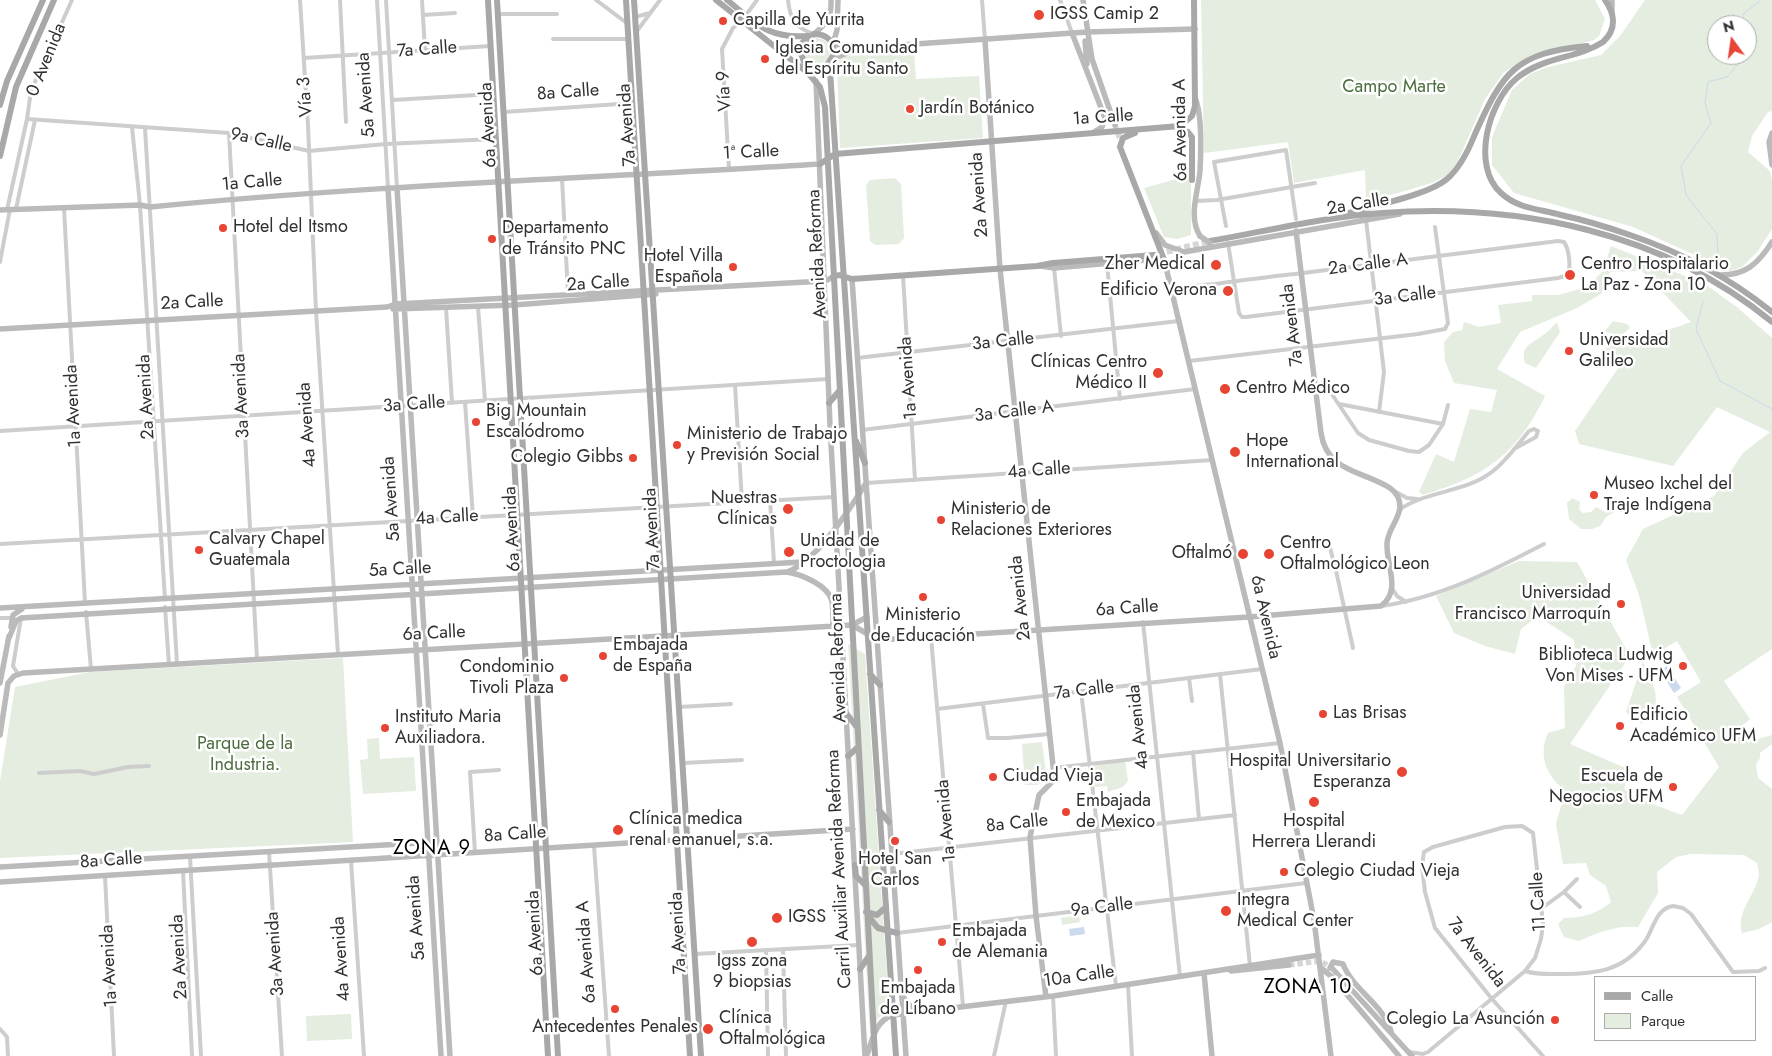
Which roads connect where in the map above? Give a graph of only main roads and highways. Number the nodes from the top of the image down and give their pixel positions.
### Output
1 (43, 0) edge
2 (54, 0) edge
3 (488, 0) edge
4 (498, 0) edge
5 (626, 0) edge
6 (634, 0) edge
7 (716, 0) edge
8 (727, 0) edge
9 (1194, 0) edge
10 (1605, 0) edge
11 (744, 18) junction
12 (812, 35) junction
13 (1600, 45) junction
14 (832, 59) junction
15 (793, 61) junction
16 (804, 62) junction
17 (808, 73) junction
18 (1, 100) edge
19 (1177, 127) junction
20 (1144, 130) junction
21 (992, 142) joint
22 (836, 154) junction
23 (0, 156) edge
24 (828, 159) junction
25 (820, 164) road end
26 (1192, 180) dead end
27 (1328, 220) junction
28 (1210, 242) tunnel mouth
29 (1154, 255) tunnel mouth
30 (1165, 262) road end
31 (843, 276) junction
32 (833, 277) junction
33 (852, 279) junction
34 (844, 284) junction
35 (834, 285) junction
36 (1772, 312) edge
37 (1772, 322) edge
38 (840, 390) junction
39 (829, 403) road end
40 (853, 436) junction
41 (865, 463) road end
42 (870, 674) junction
43 (880, 685) road end
44 (846, 713) road end
45 (856, 726) junction
46 (857, 748) junction
47 (848, 756) road end
48 (879, 810) junction
49 (889, 822) road end
50 (855, 865) road end
51 (894, 874) road end
52 (865, 885) junction
53 (884, 886) junction
54 (886, 908) junction
55 (866, 912) junction
56 (888, 932) junction
57 (897, 933) road end
58 (869, 956) junction
59 (860, 969) road end
60 (548, 1056) edge
61 (558, 1056) edge
62 (690, 1056) edge
63 (701, 1056) edge
64 (875, 1056) edge
65 (896, 1056) edge

1 - 18 main road
2 - 23 main road
3 - 60 main road, 6a Avenida
4 - 61 main road, 6a Avenida
5 - 62 main road, 7a Avenida
6 - 63 main road, 7a Avenida
7 - 11 main road
8 - 11 main road
9 - 19 main road, 6a Avenida A
10 - 13 main road
11 - 12 main road
11 - 15 main road, Avenida Reforma
12 - 14 main road
12 - 16 main road
13 - 27 main road
13 - 36 main road
14 - 16 main road
14 - 22 main road, Avenida Reforma
15 - 16 main road
15 - 17 main road, Avenida Reforma
16 - 17 main road
17 - 24 main road, Avenida Reforma
19 - 20 main road, 1a Calle
19 - 26 main road
20 - 21 main road, 1a Calle
20 - 30 main road
21 - 22 main road, 1ª Calle
22 - 24 main road, 1ª Calle
22 - 31 main road, Avenida Reforma
24 - 25 main road, 1ª Calle
24 - 32 main road, Avenida Reforma
27 - 28 main road, 2a Calle
27 - 37 main road, 2a Calle
29 - 33 main road, 2a Calle
31 - 32 main road, 2a Calle
31 - 33 main road, 2a Calle
31 - 34 main road, Avenida Reforma
32 - 35 main road, Avenida Reforma
33 - 34 main road, 2a Calle
34 - 35 main road, 2a Calle
34 - 40 main road, Avenida Reforma
35 - 38 main road, Avenida Reforma
38 - 39 main road
38 - 45 main road, Avenida Reforma
40 - 41 main road
40 - 42 main road, Avenida Reforma
42 - 43 main road
42 - 48 main road, Avenida Reforma
44 - 45 main road
45 - 46 main road, Avenida Reforma
46 - 47 main road
46 - 52 main road, Avenida Reforma
48 - 49 main road
48 - 53 main road, Avenida Reforma
50 - 52 main road
51 - 53 main road
52 - 55 main road, Avenida Reforma
53 - 54 main road, Avenida Reforma
54 - 55 main road
54 - 56 main road, Avenida Reforma
55 - 56 main road
55 - 58 main road, Avenida Reforma
56 - 57 main road
56 - 65 main road, Avenida Reforma
58 - 59 main road
58 - 64 main road, Avenida Reforma

